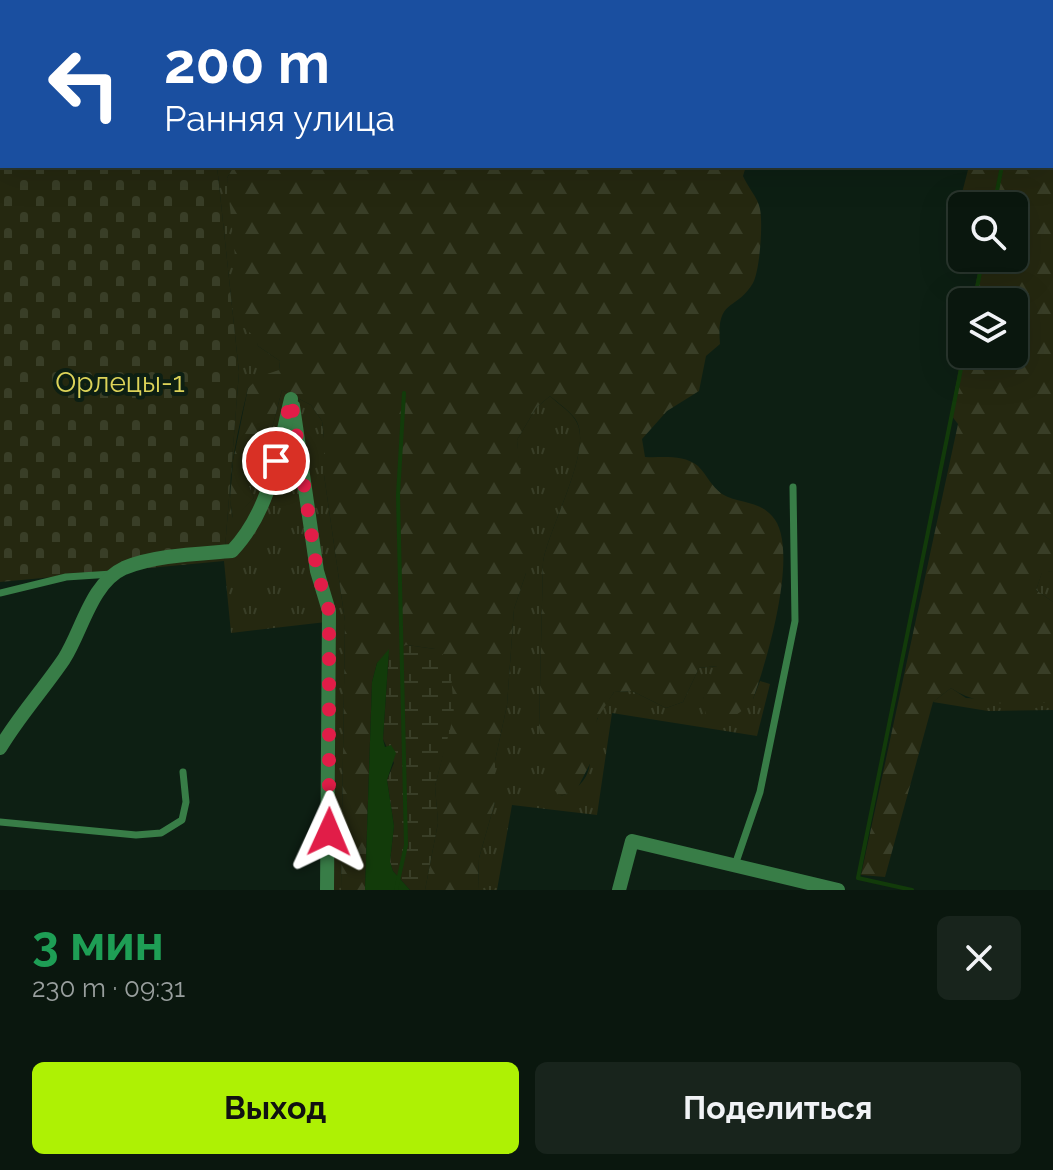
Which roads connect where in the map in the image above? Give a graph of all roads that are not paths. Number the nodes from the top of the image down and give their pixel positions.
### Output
1 (793, 487) dead end
2 (114, 574) junction
3 (0, 593) edge
4 (0, 748) edge
5 (183, 772) dead end
6 (0, 822) edge
7 (734, 867) junction
8 (327, 890) edge
9 (619, 890) edge
10 (838, 890) edge

1 - 7 lane
2 - 3 lane
2 - 4 street
2 - 8 street
5 - 6 lane
7 - 9 street
7 - 10 street

